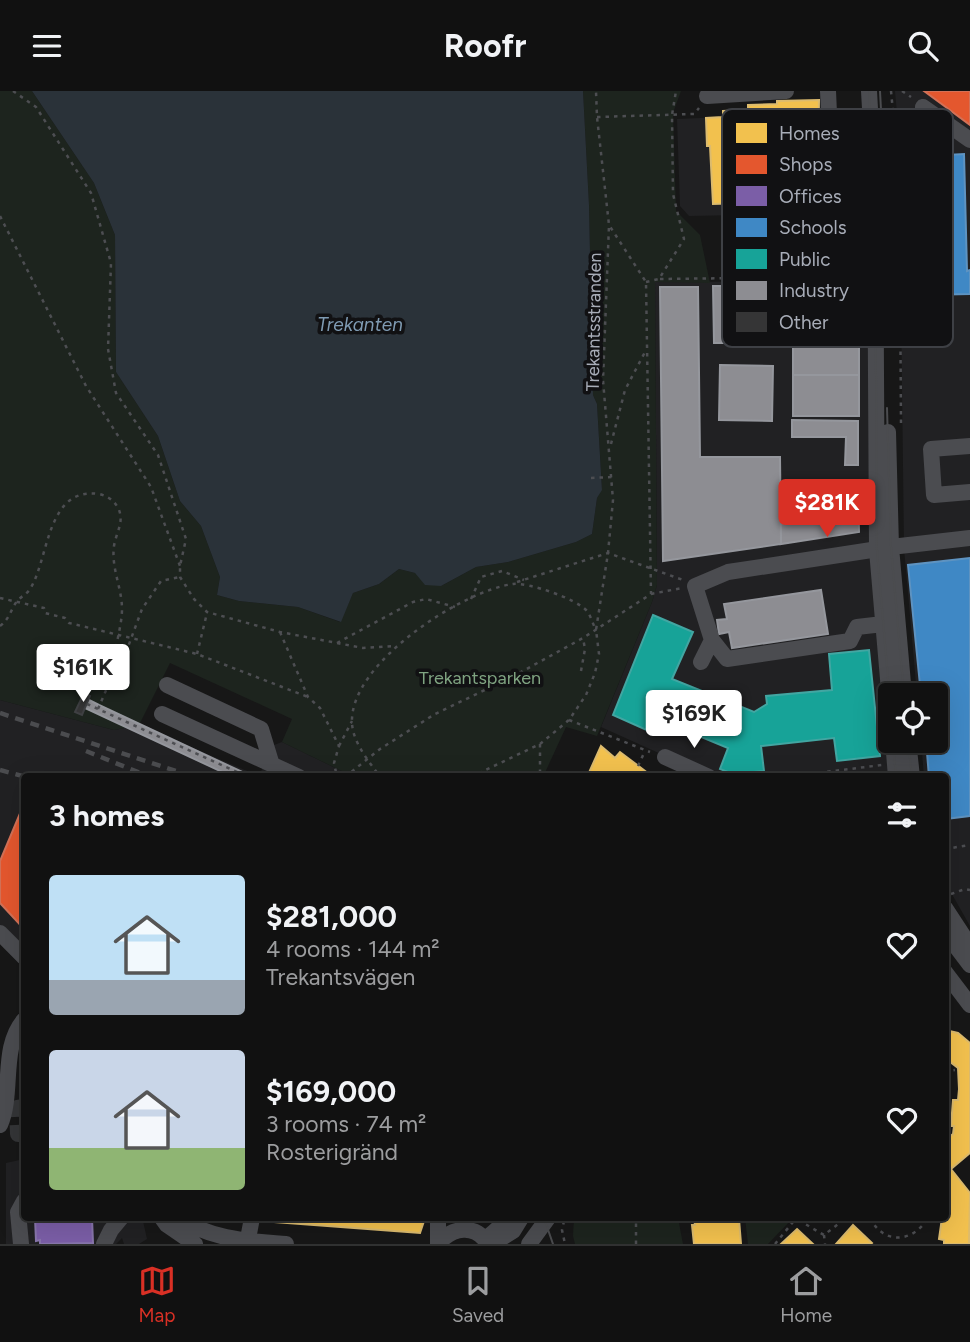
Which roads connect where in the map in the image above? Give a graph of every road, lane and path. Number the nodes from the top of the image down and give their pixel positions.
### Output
1 (13, 91) edge
2 (596, 91) edge
3 (676, 91) edge
4 (786, 91) edge
5 (828, 91) edge
6 (869, 91) edge
7 (880, 91) edge
8 (891, 91) edge
9 (707, 96) joint
10 (923, 107) dead end
11 (829, 109) edge
12 (870, 109) edge
13 (881, 109) edge
14 (893, 109) edge
15 (926, 109) edge
16 (672, 115) junction
17 (597, 117) junction
18 (953, 128) edge
19 (970, 140) edge
20 (0, 216) edge
21 (609, 225) junction
22 (659, 279) junction
23 (722, 279) edge
24 (646, 282) junction
25 (882, 347) edge
26 (902, 347) edge
27 (646, 349) junction
28 (901, 426) dead end
29 (610, 446) junction
30 (970, 446) edge
31 (612, 477) junction
32 (591, 478) dead end
33 (970, 492) edge
34 (970, 538) edge
35 (884, 548) junction
36 (608, 553) junction
37 (180, 566) junction
38 (651, 568) junction
39 (180, 577) junction
40 (524, 580) junction
41 (515, 583) junction
42 (695, 586) junction
43 (650, 594) junction
44 (0, 598) edge
45 (471, 599) junction
46 (16, 602) junction
47 (455, 607) junction
48 (207, 612) junction
49 (883, 624) junction
50 (0, 626) edge
51 (596, 630) junction
52 (280, 632) junction
53 (119, 634) junction
54 (133, 637) junction
55 (583, 638) junction
56 (712, 640) junction
57 (336, 644) junction
58 (396, 646) junction
59 (197, 653) junction
60 (701, 662) dead end
61 (117, 667) junction
62 (581, 671) dead end
63 (888, 683) edge
64 (902, 683) edge
65 (167, 685) dead end
66 (308, 697) junction
67 (87, 704) dead end
68 (98, 709) junction
69 (162, 714) dead end
70 (569, 719) junction
71 (352, 721) junction
72 (540, 744) junction
73 (339, 746) junction
74 (645, 751) junction
75 (909, 753) edge
76 (665, 757) joint
77 (367, 758) junction
78 (272, 765) junction
79 (638, 766) dead end
80 (892, 770) edge
81 (239, 773) edge
82 (290, 773) edge
83 (336, 773) edge
84 (350, 773) edge
85 (377, 773) edge
86 (479, 773) edge
87 (540, 773) edge
88 (700, 773) edge
89 (846, 773) edge
90 (912, 773) edge
91 (970, 845) edge
92 (949, 848) edge
93 (970, 890) edge
94 (949, 895) edge
95 (949, 914) edge
96 (0, 933) edge
97 (949, 937) edge
98 (970, 946) edge
99 (21, 954) edge
100 (970, 965) edge
101 (949, 977) edge
102 (970, 1005) edge
103 (21, 1024) edge
104 (6, 1045) edge
105 (955, 1070) dead end
106 (949, 1071) edge
107 (0, 1125) edge
108 (21, 1206) edge
109 (119, 1221) edge
110 (164, 1221) edge
111 (252, 1221) edge
112 (438, 1221) edge
113 (504, 1221) edge
114 (519, 1221) edge
115 (545, 1221) edge
116 (564, 1221) edge
117 (636, 1221) edge
118 (842, 1221) edge
119 (871, 1221) edge
120 (926, 1221) edge
121 (196, 1231) edge
122 (476, 1232) edge
123 (824, 1235) junction
124 (882, 1240) dead end
125 (248, 1243) edge
126 (907, 1243) edge
127 (21, 1244) edge
128 (104, 1244) edge
129 (286, 1244) edge
130 (438, 1244) edge
131 (529, 1244) edge
132 (565, 1244) edge
133 (636, 1244) edge
134 (775, 1244) edge
135 (825, 1244) edge

1 - 37 path
2 - 17 path, Trekantsstranden
3 - 16 path
4 - 9 street
5 - 11 street
6 - 12 street
7 - 13 street
8 - 14 path
9 - 16 path
10 - 15 street
16 - 17 path
16 - 22 path
17 - 21 path, Trekantsstranden
18 - 19 street
20 - 37 path
21 - 24 path
21 - 29 path, Trekantsstranden
22 - 23 path
22 - 24 path
24 - 27 path
25 - 35 street
26 - 28 path
27 - 29 path
27 - 38 path
29 - 31 path, Trekantsstranden
30 - 33 street
31 - 32 path
31 - 36 path, Trekantsstranden
34 - 35 street
35 - 42 street
35 - 49 street
35 - 64 street
36 - 38 path
36 - 40 path
36 - 51 path, Trekantsstranden
37 - 39 path
38 - 42 path
38 - 43 path
39 - 48 path
39 - 54 path
40 - 41 path
40 - 45 path
41 - 45 path
41 - 51 path
42 - 43 path
42 - 56 street
43 - 51 path
44 - 46 path
45 - 47 path
46 - 50 path
46 - 53 path
46 - 53 path
47 - 57 path
47 - 58 path
48 - 52 path
48 - 59 path
49 - 56 street
49 - 63 street
51 - 55 path
51 - 70 path, Trekantsstranden
52 - 57 path
52 - 66 path
53 - 54 path
53 - 61 path
54 - 59 path
54 - 61 path
55 - 62 path
55 - 77 path
56 - 60 street
57 - 58 path
58 - 71 path
59 - 66 path
61 - 68 path
65 - 78 street
66 - 73 path
67 - 68 path
68 - 81 path
69 - 78 street
70 - 72 path, Trekantsstranden
70 - 74 path
71 - 73 path
71 - 77 path
72 - 86 path, Trekantsstranden
72 - 87 path
73 - 83 path
74 - 76 path
74 - 79 path
75 - 90 street
76 - 88 street
77 - 84 path
77 - 85 path
78 - 82 street
80 - 89 path
91 - 92 path
93 - 94 path
95 - 98 street
96 - 99 street
97 - 100 street
101 - 102 street
103 - 104 street
104 - 107 street
105 - 106 path
108 - 127 street
109 - 128 street
110 - 121 street
111 - 125 street
112 - 130 street
113 - 122 street
114 - 122 street
115 - 131 street
116 - 132 path
117 - 133 path
118 - 123 path
119 - 124 path
120 - 126 path
121 - 125 street
122 - 130 street
123 - 134 path
123 - 135 path
125 - 129 street

